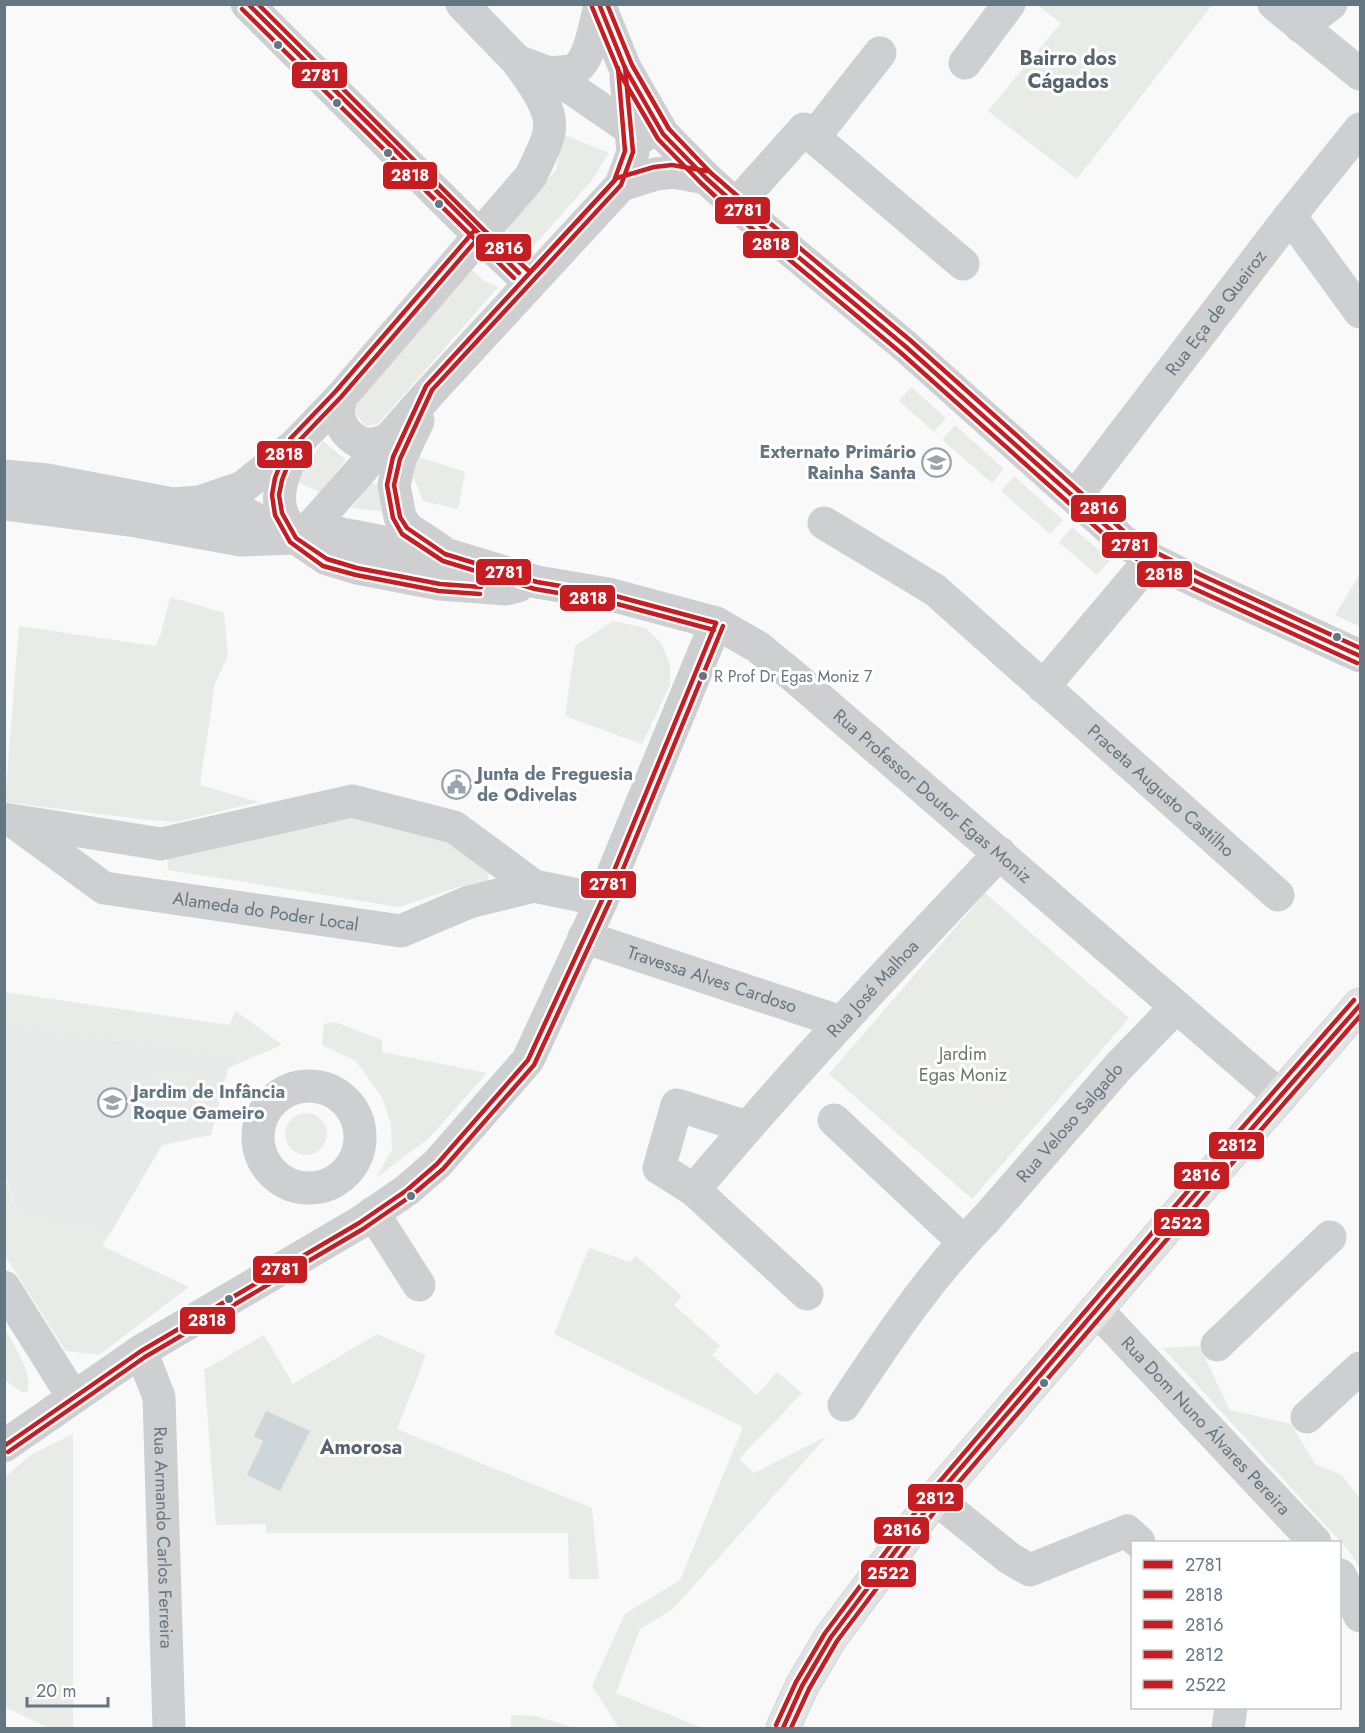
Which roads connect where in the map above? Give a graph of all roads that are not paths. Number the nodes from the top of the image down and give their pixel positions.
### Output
1 (247, 4) edge
2 (462, 4) edge
3 (1009, 4) edge
4 (1274, 4) edge
5 (1331, 4) edge
6 (600, 5) edge
7 (1301, 27) junction
8 (880, 53) dead end
9 (517, 61) junction
10 (965, 63) dead end
11 (625, 68) junction
12 (549, 73) junction
13 (1360, 74) edge
14 (624, 125) junction
15 (1360, 129) edge
16 (814, 137) junction
17 (706, 178) junction
18 (621, 185) junction
19 (736, 205) junction
20 (1290, 216) junction
21 (480, 236) junction
22 (963, 264) dead end
23 (530, 283) junction
24 (1360, 312) edge
25 (432, 390) junction
26 (341, 397) junction
27 (388, 440) junction
28 (296, 444) junction
29 (4, 476) edge
30 (1075, 497) junction
31 (4, 504) edge
32 (173, 504) junction
33 (824, 523) dead end
34 (296, 538) junction
35 (445, 554) junction
36 (1151, 559) junction
37 (537, 582) junction
38 (716, 623) junction
39 (1360, 656) edge
40 (1043, 687) junction
41 (8, 820) edge
42 (1000, 853) junction
43 (534, 886) junction
44 (1278, 895) dead end
45 (602, 900) junction
46 (584, 937) junction
47 (1360, 1005) edge
48 (1176, 1007) junction
49 (841, 1022) junction
50 (1281, 1097) junction
51 (834, 1120) dead end
52 (747, 1127) junction
53 (333, 1182) dead end
54 (694, 1190) junction
55 (366, 1218) junction
56 (1330, 1237) dead end
57 (963, 1241) junction
58 (419, 1286) dead end
59 (4, 1287) edge
60 (807, 1294) dead end
61 (1097, 1310) junction
62 (1217, 1345) dead end
63 (141, 1351) junction
64 (1360, 1368) edge
65 (73, 1397) junction
66 (844, 1405) dead end
67 (1307, 1417) dead end
68 (4, 1446) edge
69 (934, 1498) junction
70 (1138, 1541) edge
71 (1314, 1541) edge
72 (1341, 1577) edge
73 (1360, 1616) edge
74 (1231, 1709) edge
75 (169, 1728) edge
76 (783, 1728) edge
77 (1227, 1728) edge

1 - 21 street
2 - 9 street
3 - 10 street
4 - 7 street
5 - 7 street
6 - 11 street
6 - 12 street
7 - 13 street
8 - 16 street
9 - 12 street
9 - 21 street
11 - 14 street
11 - 17 street
12 - 14 street
14 - 17 street
14 - 18 street
15 - 20 street, Rua Eça de Queiroz
16 - 19 street
16 - 22 street
17 - 18 street
17 - 19 street
18 - 23 street
19 - 30 street
20 - 24 street
20 - 30 street, Rua Eça de Queiroz
21 - 23 street
21 - 26 street
23 - 25 street
25 - 27 street
25 - 35 street
26 - 27 street
26 - 28 street
27 - 34 street
28 - 32 street
28 - 34 street
29 - 32 street, Rua Professor Doutor Egas Moniz
30 - 36 street
31 - 34 street, Rua Professor Doutor Egas Moniz
32 - 34 street, Rua Professor Doutor Egas Moniz
33 - 40 street, Praceta Augusto Castilho
34 - 35 street, Rua Professor Doutor Egas Moniz
34 - 37 street, Rua Professor Doutor Egas Moniz
35 - 37 street, Rua Professor Doutor Egas Moniz
36 - 39 street
36 - 40 street
37 - 38 street, Rua Professor Doutor Egas Moniz
38 - 42 street, Rua Professor Doutor Egas Moniz
38 - 45 street
40 - 44 street, Praceta Augusto Castilho
41 - 43 street, Alameda do Poder Local
41 - 43 street, Alameda do Poder Local
42 - 48 street, Rua Professor Doutor Egas Moniz
42 - 49 street, Rua José Malhoa
43 - 45 street, Alameda do Poder Local
45 - 46 street
46 - 49 street, Travessa Alves Cardoso
46 - 55 street
47 - 50 main road
48 - 50 street, Rua Professor Doutor Egas Moniz
48 - 57 street, Rua Veloso Salgado
49 - 52 street, Rua José Malhoa
50 - 61 main road
51 - 57 street
52 - 54 street, Rua José Malhoa
52 - 54 street
53 - 55 street
54 - 60 street
55 - 58 street
55 - 63 street
56 - 62 street
57 - 66 street, Rua Veloso Salgado
59 - 65 street
61 - 69 main road
61 - 71 street, Rua Dom Nuno Álvares Pereira
63 - 65 street
63 - 75 street, Rua Armando Carlos Ferreira
64 - 67 street
65 - 68 street
69 - 70 street
69 - 76 main road
72 - 73 street
74 - 77 street

